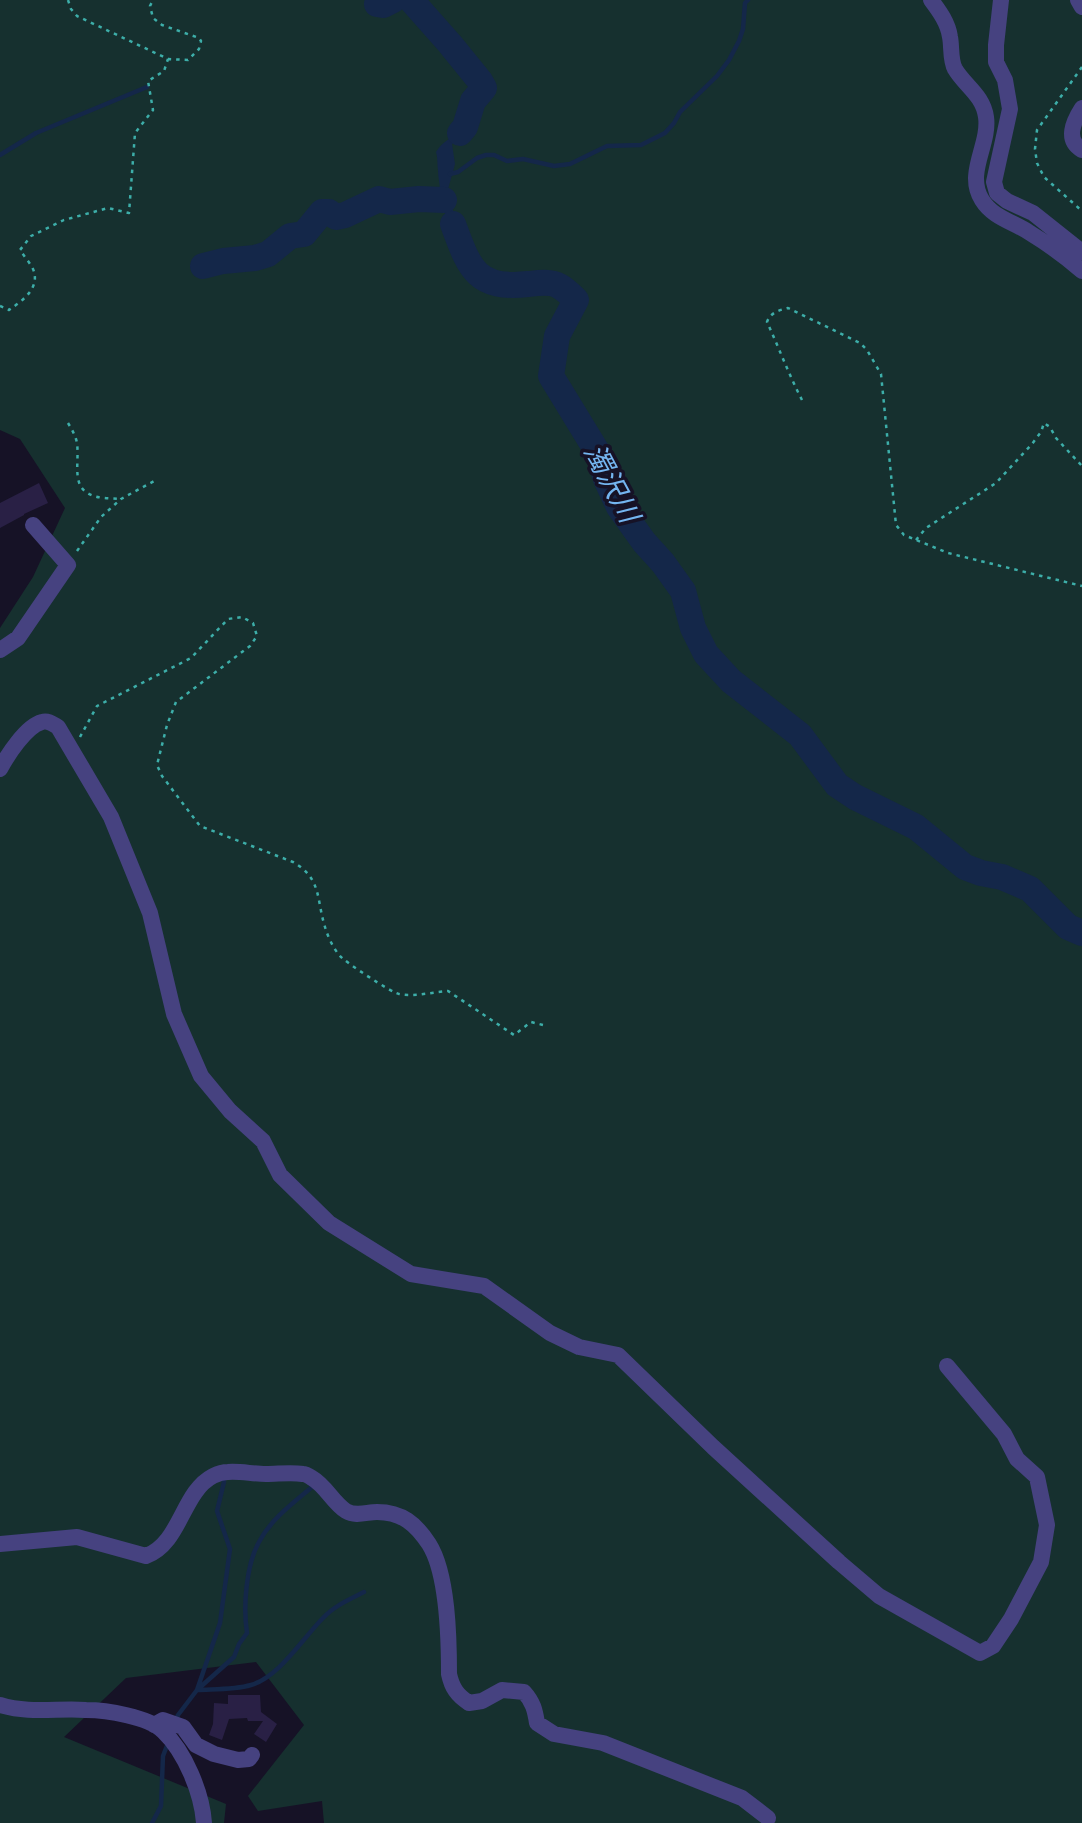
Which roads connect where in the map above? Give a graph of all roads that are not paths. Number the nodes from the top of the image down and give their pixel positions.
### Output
1 (931, 0) edge
2 (1002, 0) edge
3 (1078, 0) edge
4 (1082, 7) edge
5 (1082, 108) edge
6 (1082, 150) edge
7 (1082, 252) edge
8 (1082, 271) edge
9 (33, 524) dead end
10 (0, 650) edge
11 (0, 769) edge
12 (947, 1366) dead end
13 (0, 1544) edge
14 (0, 1705) edge
15 (154, 1725) junction
16 (251, 1755) dead end
17 (768, 1818) dead end
18 (204, 1823) edge

1 - 8 street
2 - 7 street
3 - 4 street
5 - 6 street
9 - 10 street
11 - 12 street
13 - 17 street
14 - 15 street
15 - 16 street
15 - 18 street

